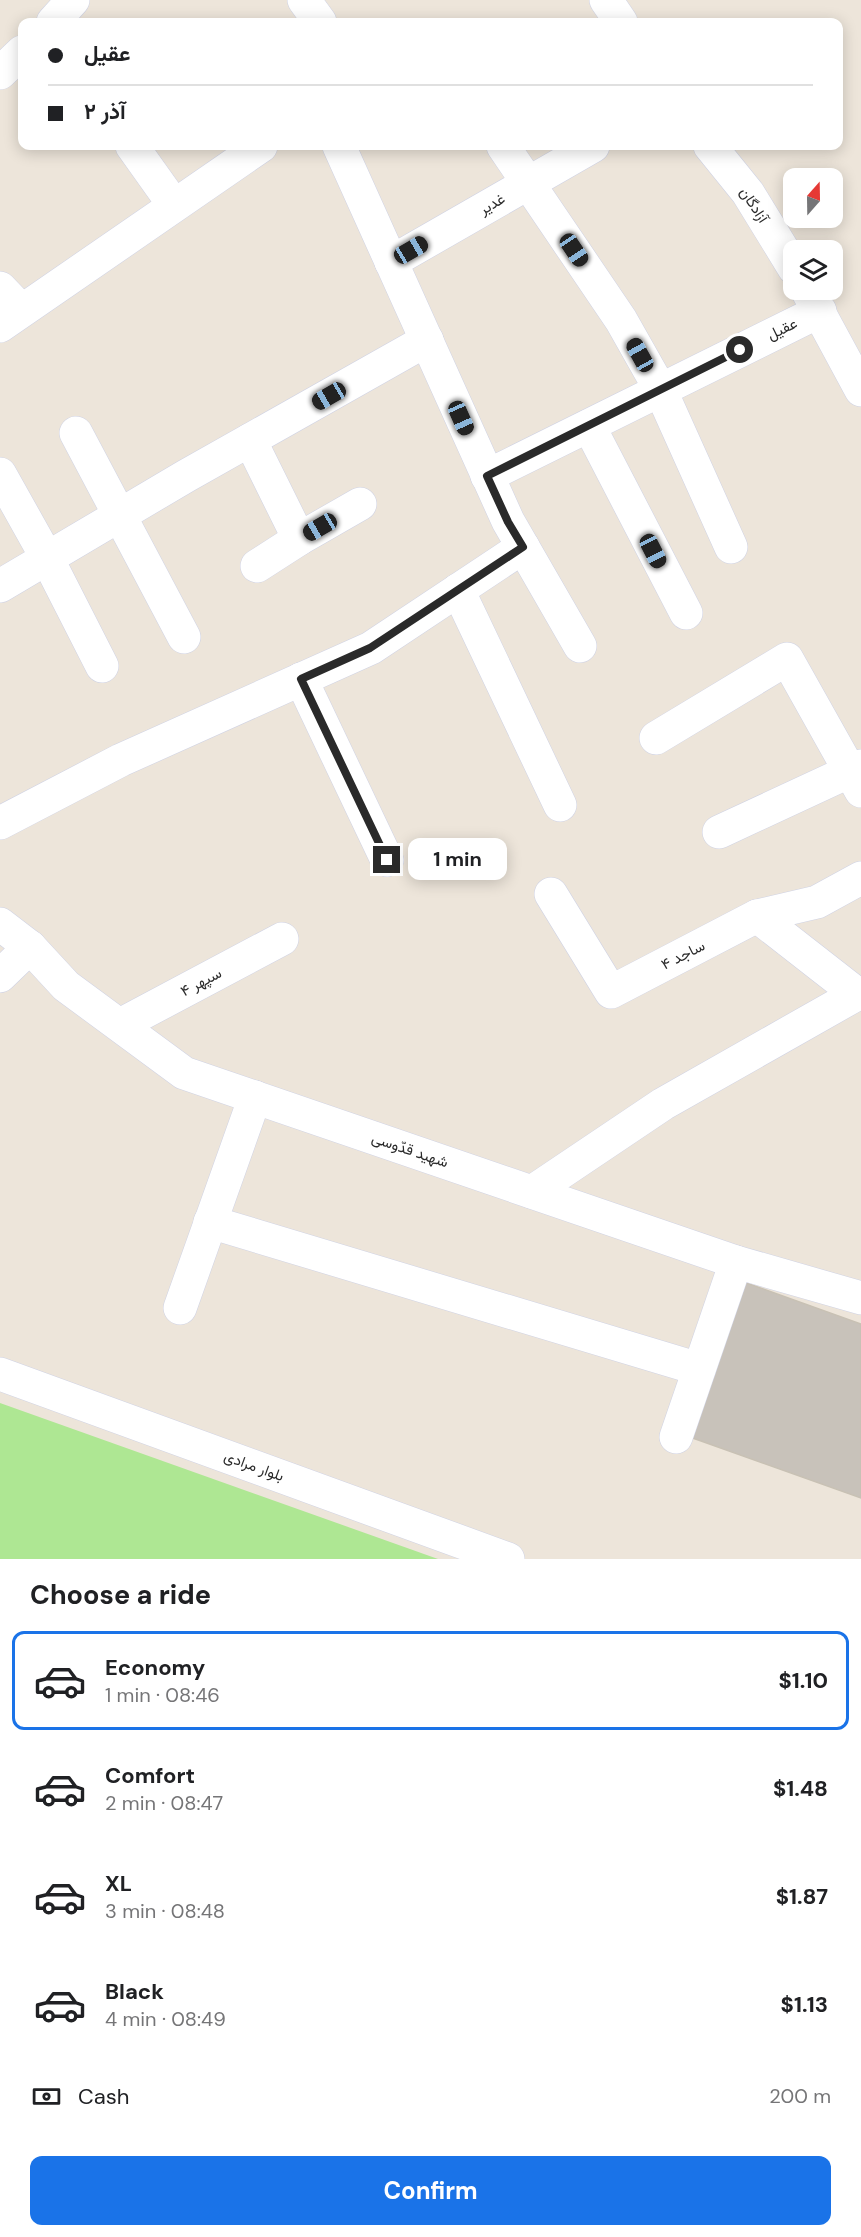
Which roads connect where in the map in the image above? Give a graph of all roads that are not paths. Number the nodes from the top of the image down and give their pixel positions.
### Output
1 (73, 0) edge
2 (304, 0) edge
3 (606, 0) edge
4 (57, 18) edge
5 (317, 18) edge
6 (618, 18) edge
7 (18, 56) edge
8 (0, 73) edge
9 (135, 150) edge
10 (255, 150) edge
11 (341, 150) edge
12 (506, 150) edge
13 (585, 150) edge
14 (713, 150) edge
15 (528, 183) junction
16 (174, 205) junction
17 (783, 250) edge
18 (391, 262) junction
19 (813, 300) edge
20 (7, 308) edge
21 (427, 340) junction
22 (660, 389) junction
23 (861, 390) edge
24 (589, 426) junction
25 (76, 433) dead end
26 (250, 440) junction
27 (0, 474) edge
28 (487, 476) junction
29 (360, 504) dead end
30 (119, 516) junction
31 (299, 539) junction
32 (523, 547) junction
33 (731, 547) dead end
34 (47, 558) junction
35 (257, 566) dead end
36 (0, 586) edge
37 (458, 590) junction
38 (686, 614) dead end
39 (184, 637) dead end
40 (580, 646) dead end
41 (102, 666) dead end
42 (301, 679) junction
43 (656, 738) dead end
44 (857, 776) edge
45 (560, 806) dead end
46 (0, 823) edge
47 (719, 832) dead end
48 (387, 860) dead end
49 (861, 878) edge
50 (551, 894) dead end
51 (757, 916) junction
52 (0, 924) edge
53 (282, 939) dead end
54 (30, 947) junction
55 (0, 976) edge
56 (120, 1025) junction
57 (255, 1097) junction
58 (532, 1192) junction
59 (210, 1222) junction
60 (736, 1262) junction
61 (861, 1298) edge
62 (180, 1308) dead end
63 (699, 1369) junction
64 (0, 1374) edge
65 (676, 1437) dead end
66 (508, 1559) edge

1 - 4 street
2 - 5 street
3 - 6 street
7 - 8 street
9 - 16 street
10 - 16 street
11 - 18 street
12 - 15 street
13 - 15 street, غدیر
14 - 17 street, آزادگان
15 - 18 street, غدیر
15 - 22 street
16 - 20 street
18 - 21 street
19 - 22 street, عقیل
19 - 23 street
21 - 26 street
21 - 28 street
22 - 24 street, عقیل
22 - 33 street
24 - 28 street, عقیل
24 - 38 street
25 - 30 street
26 - 30 street
26 - 31 street
27 - 34 street
28 - 32 street
29 - 31 street
30 - 34 street
30 - 39 street
31 - 35 street
32 - 37 street
32 - 40 street
34 - 36 street
34 - 41 street
37 - 42 street
37 - 45 street
42 - 46 street
42 - 48 street
43 - 44 street
44 - 47 street
49 - 51 street, ساجد ۴
50 - 51 street, ساجد ۴
51 - 58 street
52 - 54 street, شهید قدّوسی
53 - 56 street, سپهر ۴
54 - 55 street
54 - 56 street, شهید قدّوسی
56 - 57 street, شهید قدّوسی
57 - 58 street, شهید قدّوسی
57 - 59 street
58 - 60 street, شهید قدّوسی
59 - 62 street
59 - 63 street
60 - 61 street, شهید قدّوسی
60 - 63 street
63 - 65 street
64 - 66 street, بلوار مرادی

